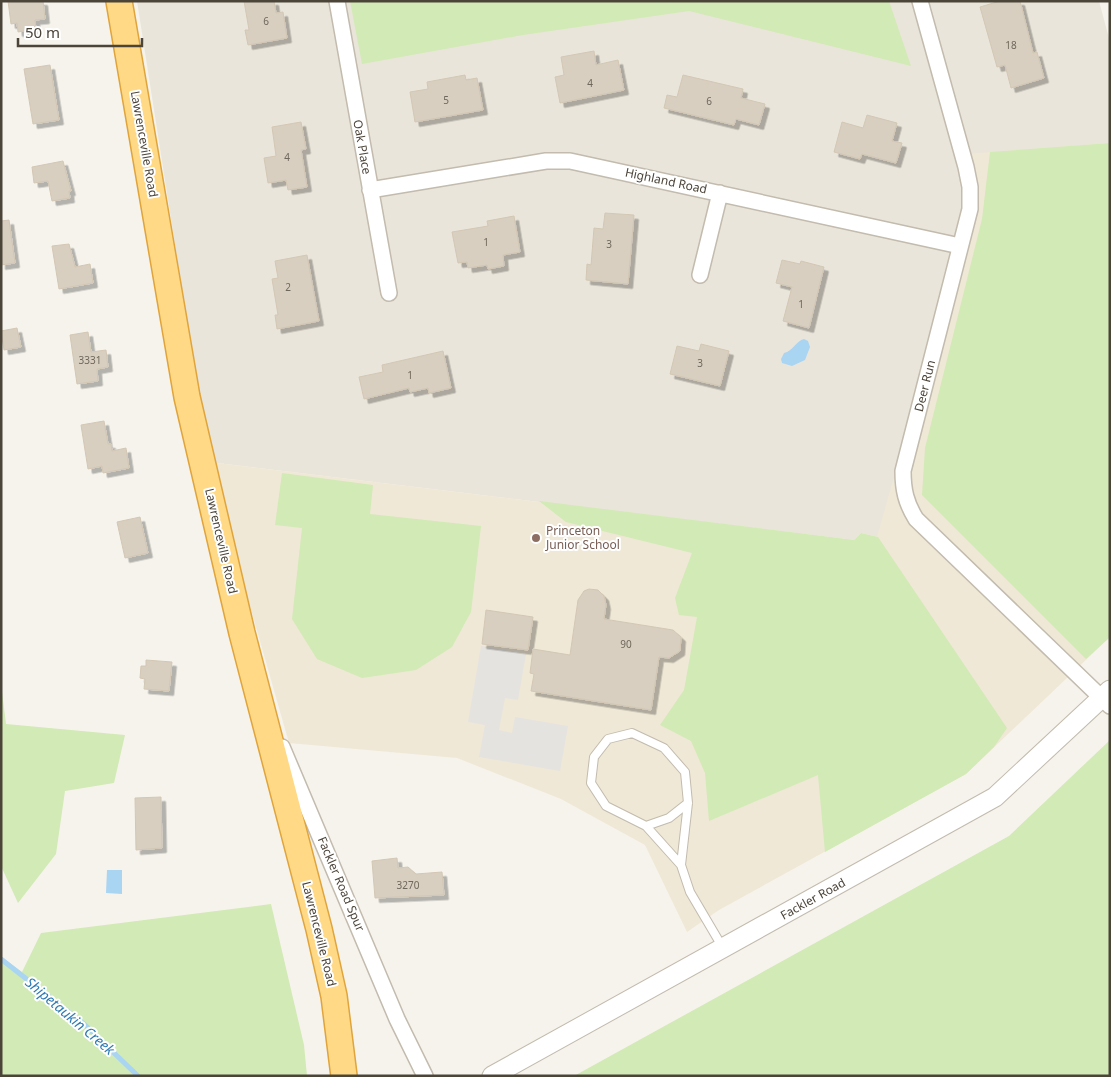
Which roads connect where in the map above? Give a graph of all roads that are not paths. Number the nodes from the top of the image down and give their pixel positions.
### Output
1 (119, 1) edge
2 (337, 1) edge
3 (920, 1) edge
4 (370, 190) junction
5 (720, 193) junction
6 (960, 246) junction
7 (700, 275) dead end
8 (389, 293) dead end
9 (258, 692) junction
10 (1107, 698) edge
11 (688, 803) junction
12 (646, 826) junction
13 (681, 865) junction
14 (723, 948) junction
15 (344, 1076) edge
16 (425, 1076) edge
17 (492, 1076) edge

1 - 9 highway, Lawrenceville Road
2 - 4 street, Oak Place
3 - 6 street, Deer Run
4 - 5 street, Highland Road
4 - 8 street, Oak Place
5 - 6 street, Highland Road
5 - 7 street
6 - 10 street, Deer Run
9 - 15 highway, Lawrenceville Road
9 - 16 street, Fackler Road Spur
10 - 14 street, Fackler Road
11 - 12 lane
11 - 12 lane
11 - 13 lane
12 - 13 lane
13 - 14 lane
14 - 17 street, Fackler Road

